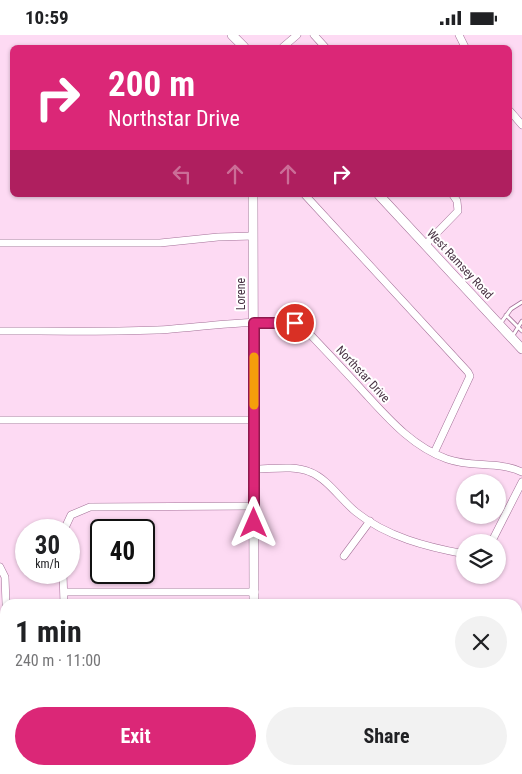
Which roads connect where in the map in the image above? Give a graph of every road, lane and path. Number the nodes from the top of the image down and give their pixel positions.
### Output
1 (232, 35) edge
2 (297, 35) edge
3 (314, 35) edge
4 (242, 45) edge
5 (285, 45) edge
6 (323, 45) edge
7 (512, 113) edge
8 (522, 125) edge
9 (253, 197) edge
10 (307, 197) edge
11 (381, 197) edge
12 (454, 197) edge
13 (253, 236) junction
14 (0, 243) edge
15 (426, 245) junction
16 (522, 302) edge
17 (506, 315) junction
18 (522, 321) edge
19 (254, 323) junction
20 (500, 325) junction
21 (518, 327) junction
22 (0, 331) edge
23 (522, 331) edge
24 (511, 337) junction
25 (522, 349) edge
26 (0, 420) edge
27 (254, 420) junction
28 (434, 453) junction
29 (254, 469) junction
30 (522, 472) edge
31 (522, 482) edge
32 (254, 506) junction
33 (68, 519) edge
34 (370, 521) junction
35 (496, 534) edge
36 (456, 552) edge
37 (344, 556) dead end
38 (0, 567) edge
39 (64, 584) edge
40 (64, 592) junction
41 (254, 592) junction
42 (6, 599) edge
43 (64, 599) edge
44 (254, 599) edge

1 - 4 street
2 - 5 street
3 - 6 street
7 - 8 street
9 - 13 street, Lorene
10 - 28 street
11 - 15 street, West Ramsey Road
12 - 15 street
13 - 14 street
13 - 19 street, Lorene
15 - 20 street, West Ramsey Road
16 - 17 lane
17 - 20 lane
17 - 21 lane
18 - 21 lane
19 - 22 street, Northstar Drive
19 - 27 street, Lorene
19 - 28 street, Northstar Drive
20 - 24 street, West Ramsey Road
21 - 23 lane
21 - 24 lane
24 - 25 street, West Ramsey Road
26 - 27 street
27 - 29 street, Lorene
28 - 30 street, Northstar Drive
29 - 32 street, Lorene
29 - 34 street
31 - 35 street
32 - 33 street
32 - 41 street, Lorene
34 - 36 street
34 - 37 street
38 - 42 street
39 - 40 street
40 - 41 street
40 - 43 street
41 - 44 street, Lorene

